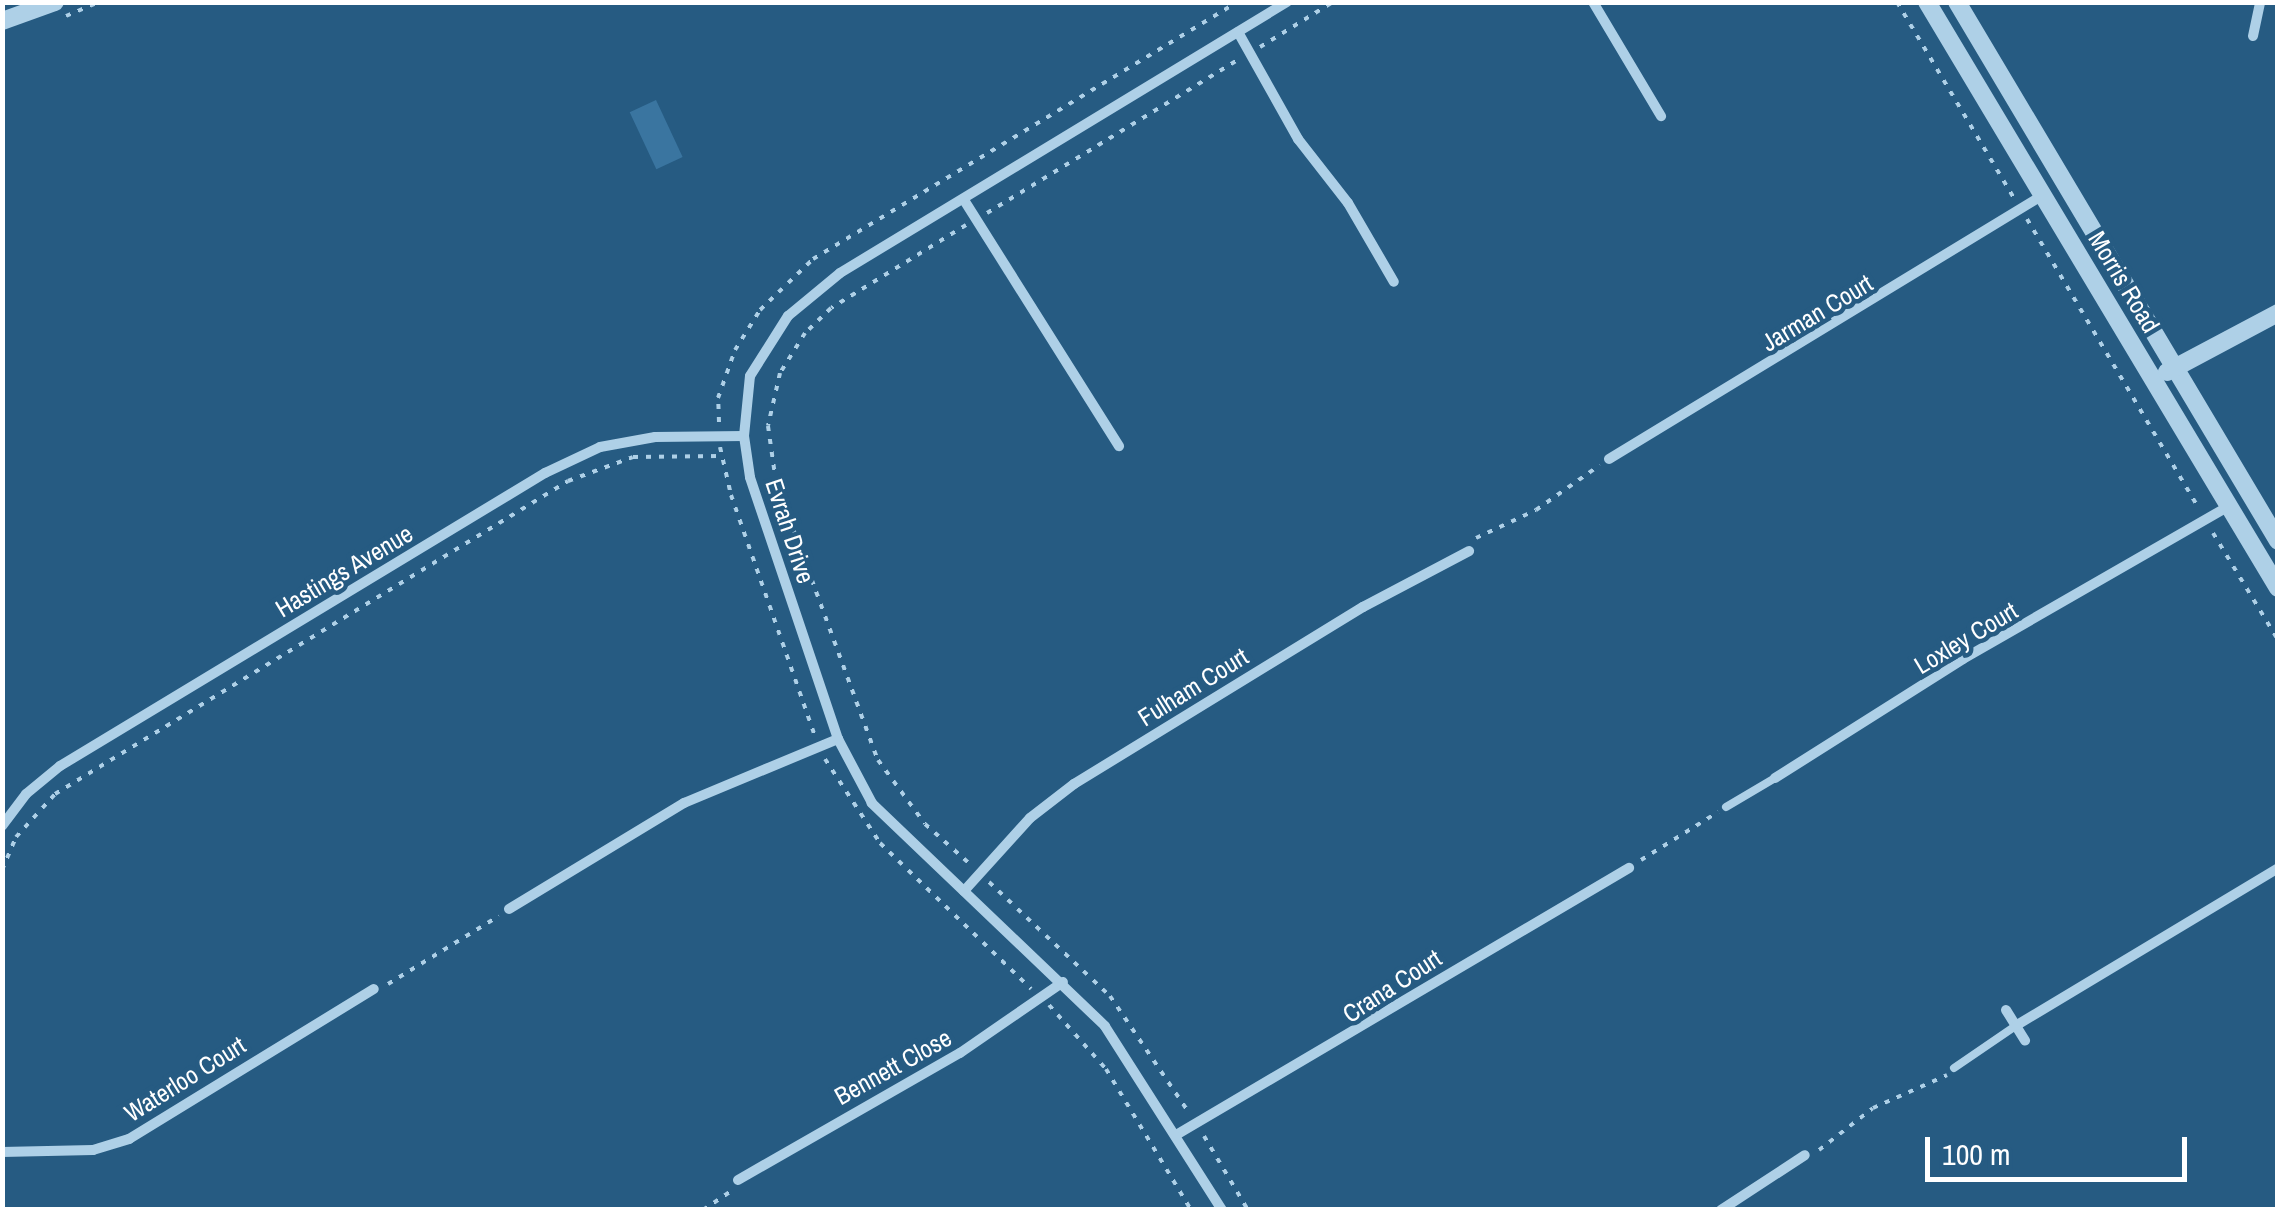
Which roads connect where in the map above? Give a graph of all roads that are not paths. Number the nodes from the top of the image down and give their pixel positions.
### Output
1 (55, 2) edge
2 (1287, 2) edge
3 (1593, 2) edge
4 (1927, 2) edge
5 (1957, 2) edge
6 (2260, 2) edge
7 (2, 21) edge
8 (1238, 32) junction
9 (2254, 36) dead end
10 (1660, 116) dead end
11 (2044, 195) junction
12 (964, 200) junction
13 (1394, 282) dead end
14 (2278, 314) edge
15 (2174, 368) junction
16 (2154, 380) junction
17 (744, 436) junction
18 (1119, 446) dead end
19 (2228, 458) junction
20 (1609, 459) road end
21 (2207, 470) junction
22 (2229, 506) junction
23 (2278, 541) edge
24 (1468, 551) road end
25 (2278, 588) edge
26 (838, 739) junction
27 (1776, 778) joint
28 (1726, 807) road end
29 (2, 826) edge
30 (1629, 868) road end
31 (2278, 868) edge
32 (964, 891) junction
33 (509, 909) road end
34 (1064, 982) junction
35 (374, 989) road end
36 (2006, 1010) dead end
37 (2017, 1026) junction
38 (2026, 1040) dead end
39 (1954, 1068) road end
40 (1176, 1135) junction
41 (2, 1152) edge
42 (1805, 1155) road end
43 (738, 1180) road end
44 (1222, 1210) edge
45 (1721, 1210) edge

1 - 7 street
2 - 8 street, Evrah Drive
3 - 10 street
4 - 11 street, Morris Road
5 - 15 street, Morris Road
6 - 9 street
8 - 12 street, Evrah Drive
8 - 13 street
11 - 16 street, Morris Road
11 - 20 street, Jarman Court
12 - 17 street, Evrah Drive
12 - 18 street
14 - 15 street
15 - 16 street
15 - 19 street, Morris Road
16 - 21 street, Morris Road
17 - 26 street, Evrah Drive
17 - 29 street, Hastings Avenue
19 - 21 street
19 - 23 street, Morris Road
21 - 22 street, Morris Road
22 - 25 street, Morris Road
22 - 27 street, Loxley Court
24 - 32 street, Fulham Court
26 - 32 street, Evrah Drive
26 - 33 street
27 - 28 lane, Loxley Court
30 - 40 street, Crana Court
31 - 37 street
32 - 34 street, Evrah Drive
34 - 40 street, Evrah Drive
34 - 43 street, Bennett Close
35 - 41 street, Waterloo Court
36 - 37 street
37 - 38 street
37 - 39 lane
40 - 44 street, Evrah Drive
42 - 45 street

